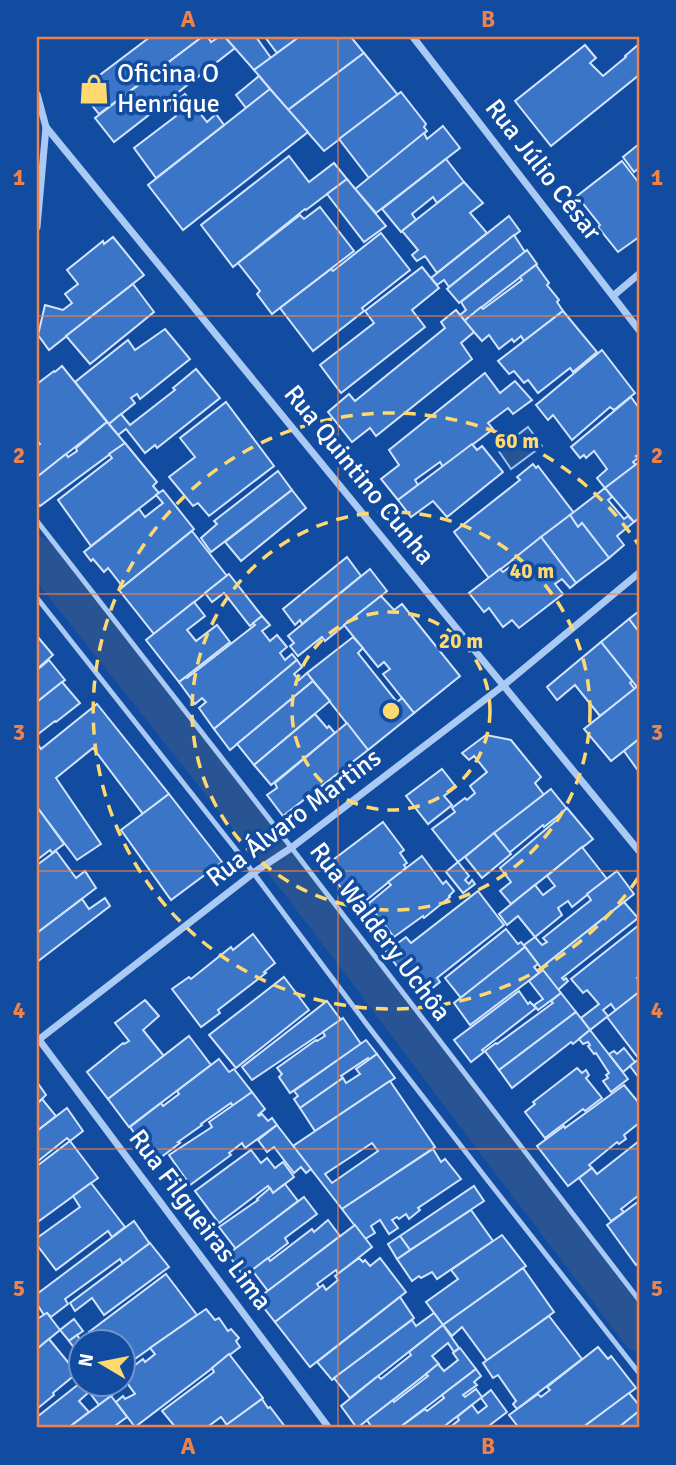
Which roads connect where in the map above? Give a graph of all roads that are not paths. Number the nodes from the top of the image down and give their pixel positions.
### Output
1 (413, 37) edge
2 (37, 94) edge
3 (46, 127) junction
4 (37, 227) edge
5 (639, 274) edge
6 (613, 296) junction
7 (639, 330) edge
8 (37, 522) edge
9 (639, 573) edge
10 (37, 598) edge
11 (504, 685) junction
12 (291, 848) junction
13 (639, 851) edge
14 (255, 872) junction
15 (38, 1039) edge
16 (639, 1300) edge
17 (639, 1373) edge
18 (329, 1428) edge

1 - 6 street, Rua Júlio César
2 - 3 street
3 - 4 street
3 - 11 street, Rua Quintino Cunha
5 - 6 street
6 - 7 street, Rua Júlio César
8 - 12 lane, Rua Waldery Uchôa
9 - 11 street, Rua Álvaro Martins
10 - 14 lane
11 - 12 street, Rua Álvaro Martins
11 - 13 street, Rua Quintino Cunha
12 - 14 street, Rua Álvaro Martins
12 - 16 lane, Rua Waldery Uchôa
14 - 15 street, Rua Álvaro Martins
14 - 17 lane
15 - 18 street, Rua Filgueiras Lima

